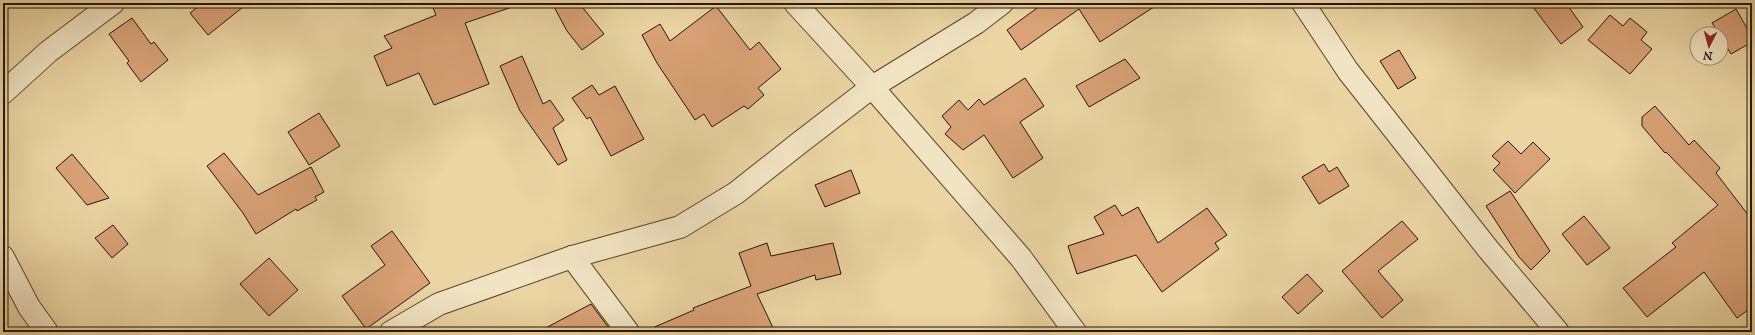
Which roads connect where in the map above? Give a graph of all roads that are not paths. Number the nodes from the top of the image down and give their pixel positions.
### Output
1 (113, 3) edge
2 (795, 3) edge
3 (1002, 3) edge
4 (1303, 3) edge
5 (872, 88) junction
6 (3, 93) edge
7 (3, 257) edge
8 (572, 257) junction
9 (47, 332) edge
10 (391, 332) edge
11 (628, 332) edge
12 (1074, 332) edge
13 (1558, 332) edge

1 - 6 street
2 - 5 street
3 - 5 street
4 - 13 street
5 - 8 street
5 - 12 street
7 - 9 street
8 - 10 street
8 - 11 street

